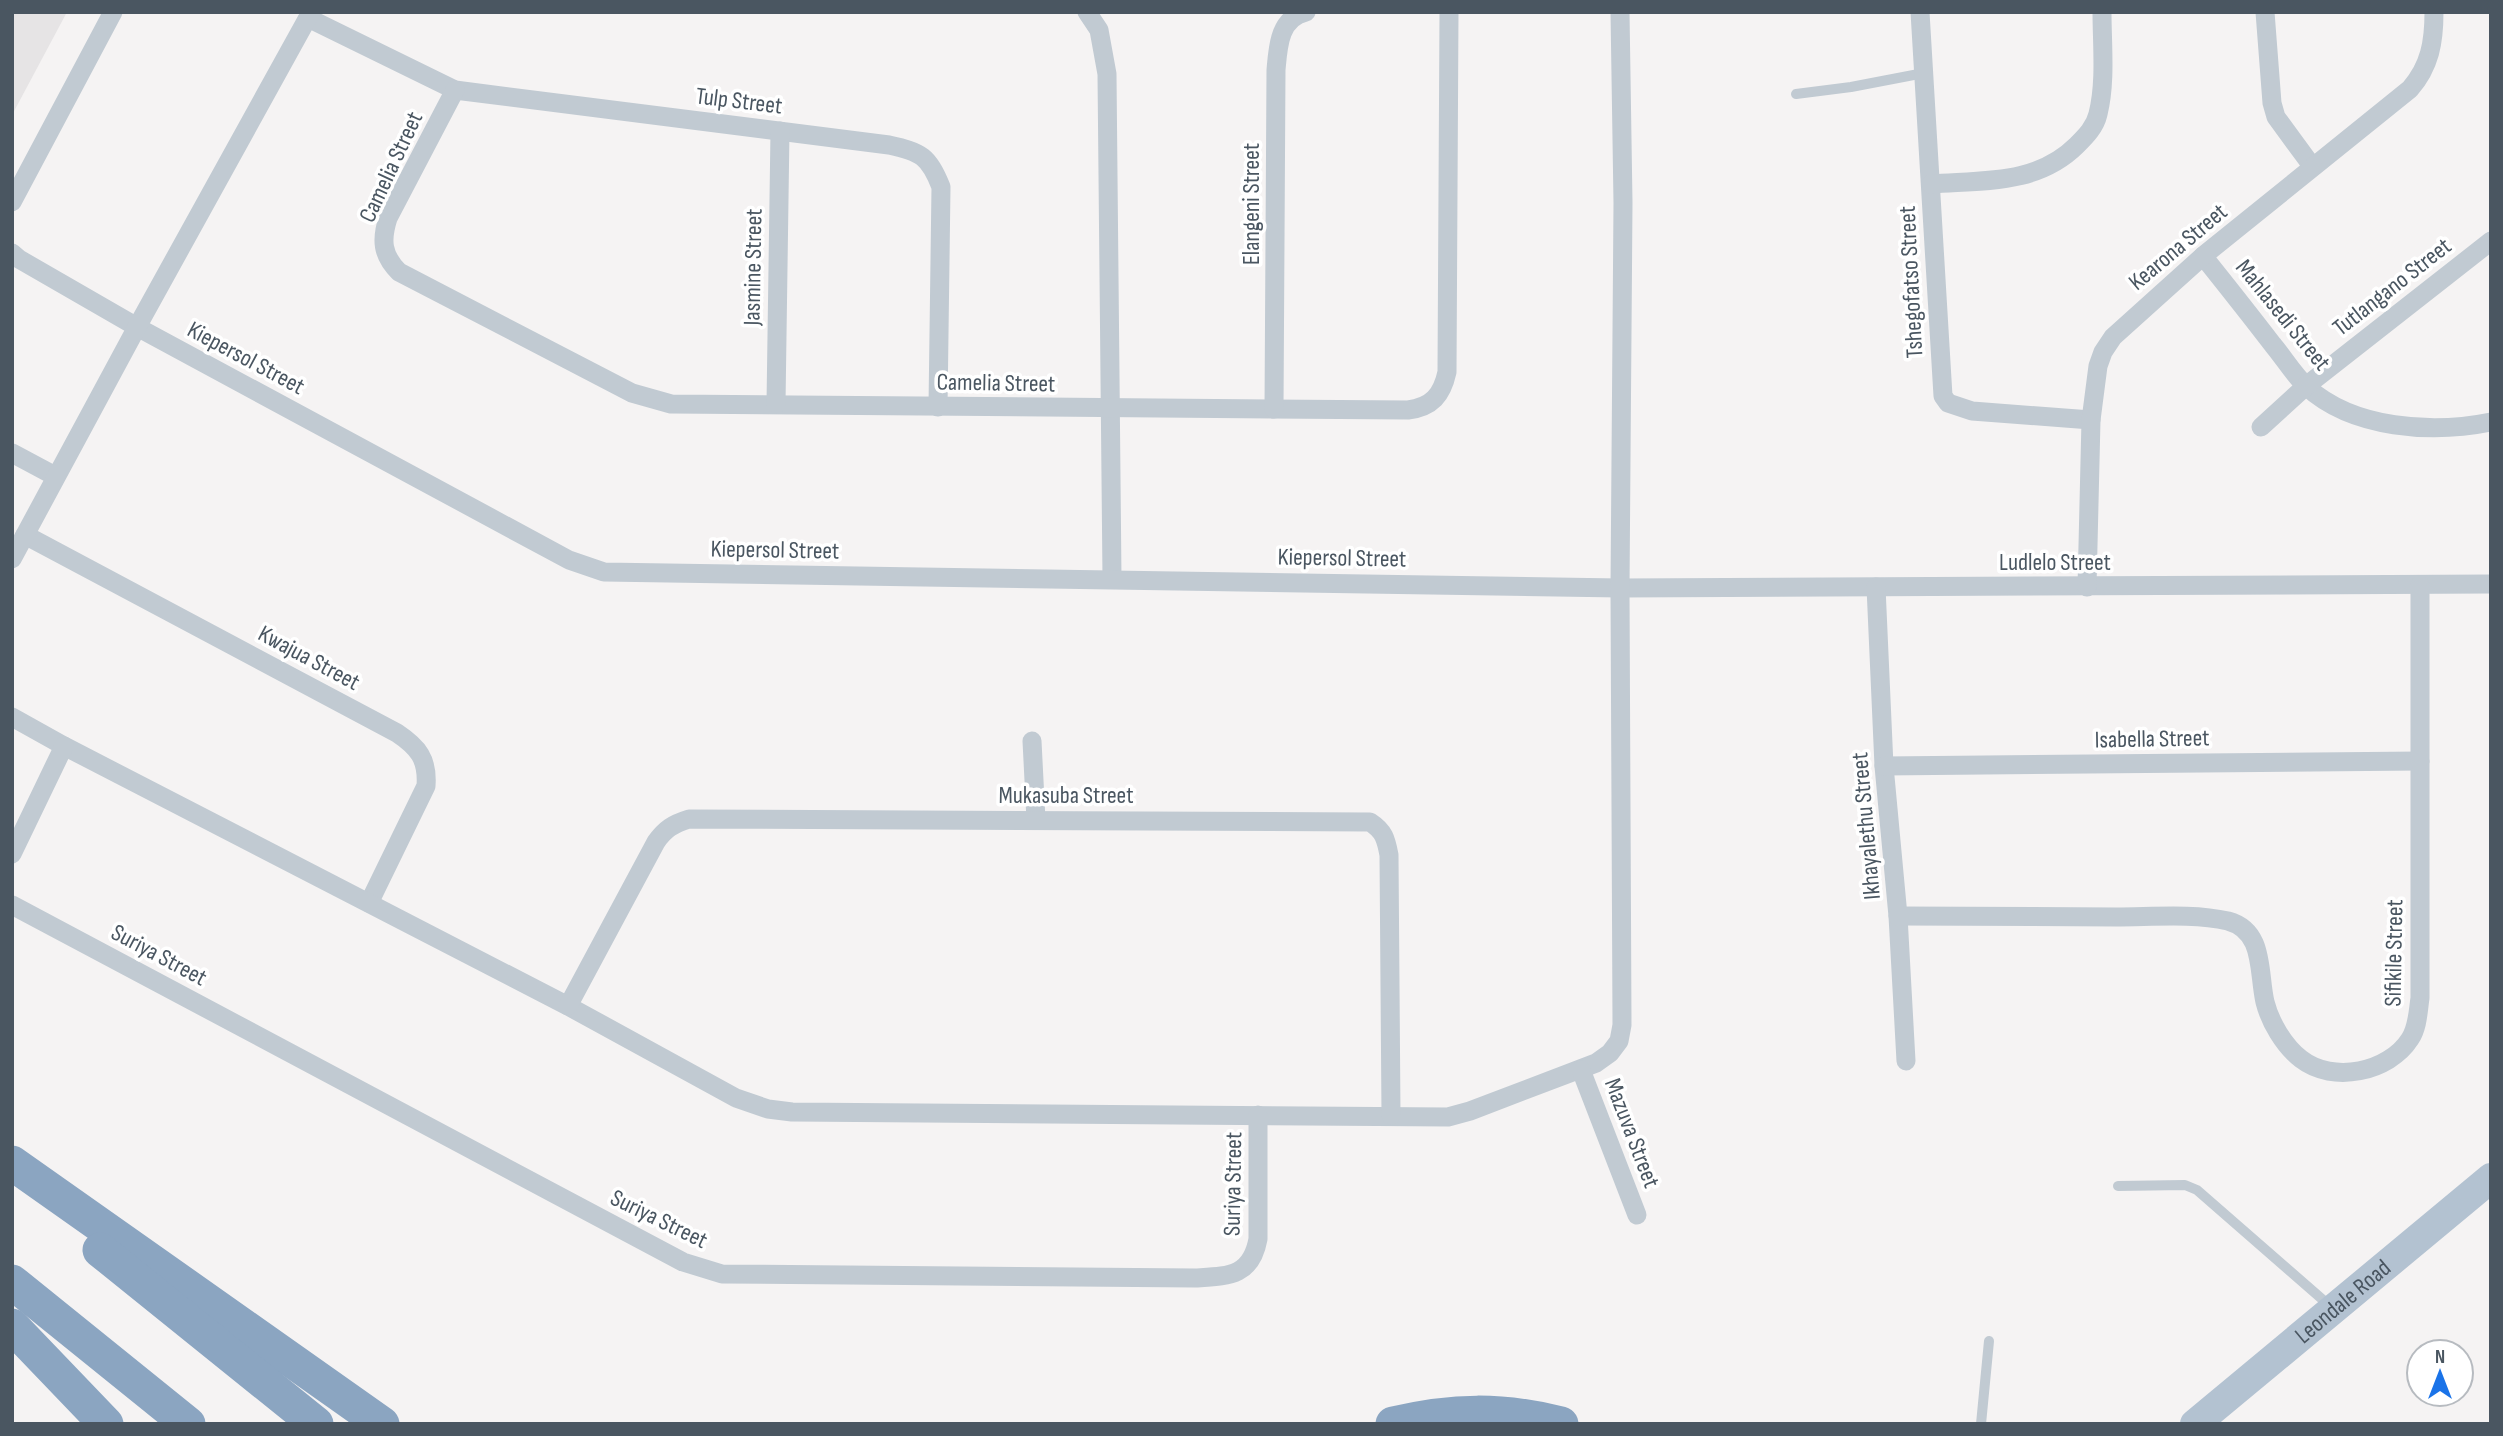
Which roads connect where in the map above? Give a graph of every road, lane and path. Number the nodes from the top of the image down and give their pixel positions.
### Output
1 (113, 12) edge
2 (1087, 12) edge
3 (1306, 12) edge
4 (1449, 12) edge
5 (1620, 12) edge
6 (1920, 12) edge
7 (2102, 12) edge
8 (2265, 12) edge
9 (2434, 12) edge
10 (310, 15) edge
11 (1924, 73) junction
12 (456, 90) junction
13 (1796, 94) dead end
14 (780, 131) junction
15 (2312, 166) junction
16 (1931, 184) junction
17 (12, 202) edge
18 (2491, 241) edge
19 (12, 253) edge
20 (2203, 256) junction
21 (137, 327) junction
22 (2306, 386) junction
23 (776, 404) junction
24 (938, 407) junction
25 (1111, 408) junction
26 (1274, 409) junction
27 (2091, 420) junction
28 (2491, 422) edge
29 (2261, 428) dead end
30 (12, 453) edge
31 (55, 477) junction
32 (25, 536) junction
33 (12, 559) edge
34 (1112, 578) junction
35 (2491, 584) edge
36 (2420, 585) junction
37 (1876, 587) junction
38 (2087, 587) junction
39 (1620, 588) junction
40 (12, 716) edge
41 (1032, 741) dead end
42 (64, 746) junction
43 (2420, 761) junction
44 (1884, 766) junction
45 (1036, 820) junction
46 (12, 854) edge
47 (369, 903) junction
48 (12, 905) edge
49 (1898, 916) junction
50 (568, 1006) junction
51 (1906, 1061) dead end
52 (1581, 1070) junction
53 (1258, 1115) junction
54 (1391, 1115) junction
55 (12, 1163) edge
56 (2491, 1178) edge
57 (12, 1180) edge
58 (2118, 1186) dead end
59 (1637, 1214) dead end
60 (12, 1282) edge
61 (2333, 1309) junction
62 (12, 1326) edge
63 (1989, 1341) dead end
64 (106, 1424) edge
65 (188, 1424) edge
66 (316, 1424) edge
67 (382, 1424) edge
68 (1393, 1424) edge
69 (1561, 1424) edge
70 (1981, 1424) edge
71 (2195, 1424) edge

1 - 17 street
2 - 25 street
3 - 26 street, Elangeni Street
4 - 26 street, Camelia Street
5 - 39 street
6 - 11 street, Tshegofatso Street
7 - 16 street
8 - 15 street
9 - 15 street, Kearona Street
10 - 12 street, Tulp Street
10 - 21 street
11 - 13 lane
11 - 16 street, Tshegofatso Street
12 - 14 street, Tulp Street
12 - 23 street, Camelia Street
14 - 23 street, Jasmine Street
14 - 24 street, Tulp Street
15 - 20 street, Kearona Street
16 - 27 street, Tshegofatso Street
18 - 22 street, Tutlangano Street
19 - 21 street, Kiepersol Street
20 - 22 street, Mahlasedi Street
20 - 27 street, Kearona Street
21 - 31 street
21 - 34 street, Kiepersol Street
22 - 28 street, Mahlasedi Street
22 - 29 street, Tutlangano Street
23 - 24 street, Camelia Street
24 - 25 street, Camelia Street
25 - 26 street, Camelia Street
25 - 34 street
27 - 38 street, Kearona Street
30 - 31 street
31 - 32 street
32 - 33 street
32 - 47 street, Kwajua Street
34 - 39 street, Kiepersol Street
35 - 36 street, Ludlelo Street
36 - 38 street, Ludlelo Street
36 - 43 street, Sifikile Street
37 - 38 street, Ludlelo Street
37 - 39 street, Ludlelo Street
37 - 44 street, Ikhayalethu Street
39 - 52 street
40 - 42 street
41 - 45 street
42 - 46 street
42 - 47 street
43 - 44 street, Isabella Street
43 - 49 street, Sifikile Street
44 - 49 street, Ikhayalethu Street
45 - 50 street, Mukasuba Street
45 - 54 street, Mukasuba Street
47 - 50 street
48 - 53 street, Suriya Street
49 - 51 street, Ikhayalethu Street
50 - 53 street
52 - 54 street
52 - 59 street, Mazuva Street
53 - 54 street
55 - 67 highway
56 - 61 main road, Leondale Road
57 - 66 highway
58 - 61 lane
60 - 65 highway
61 - 71 main road, Leondale Road
62 - 64 highway
63 - 70 lane
68 - 69 highway

